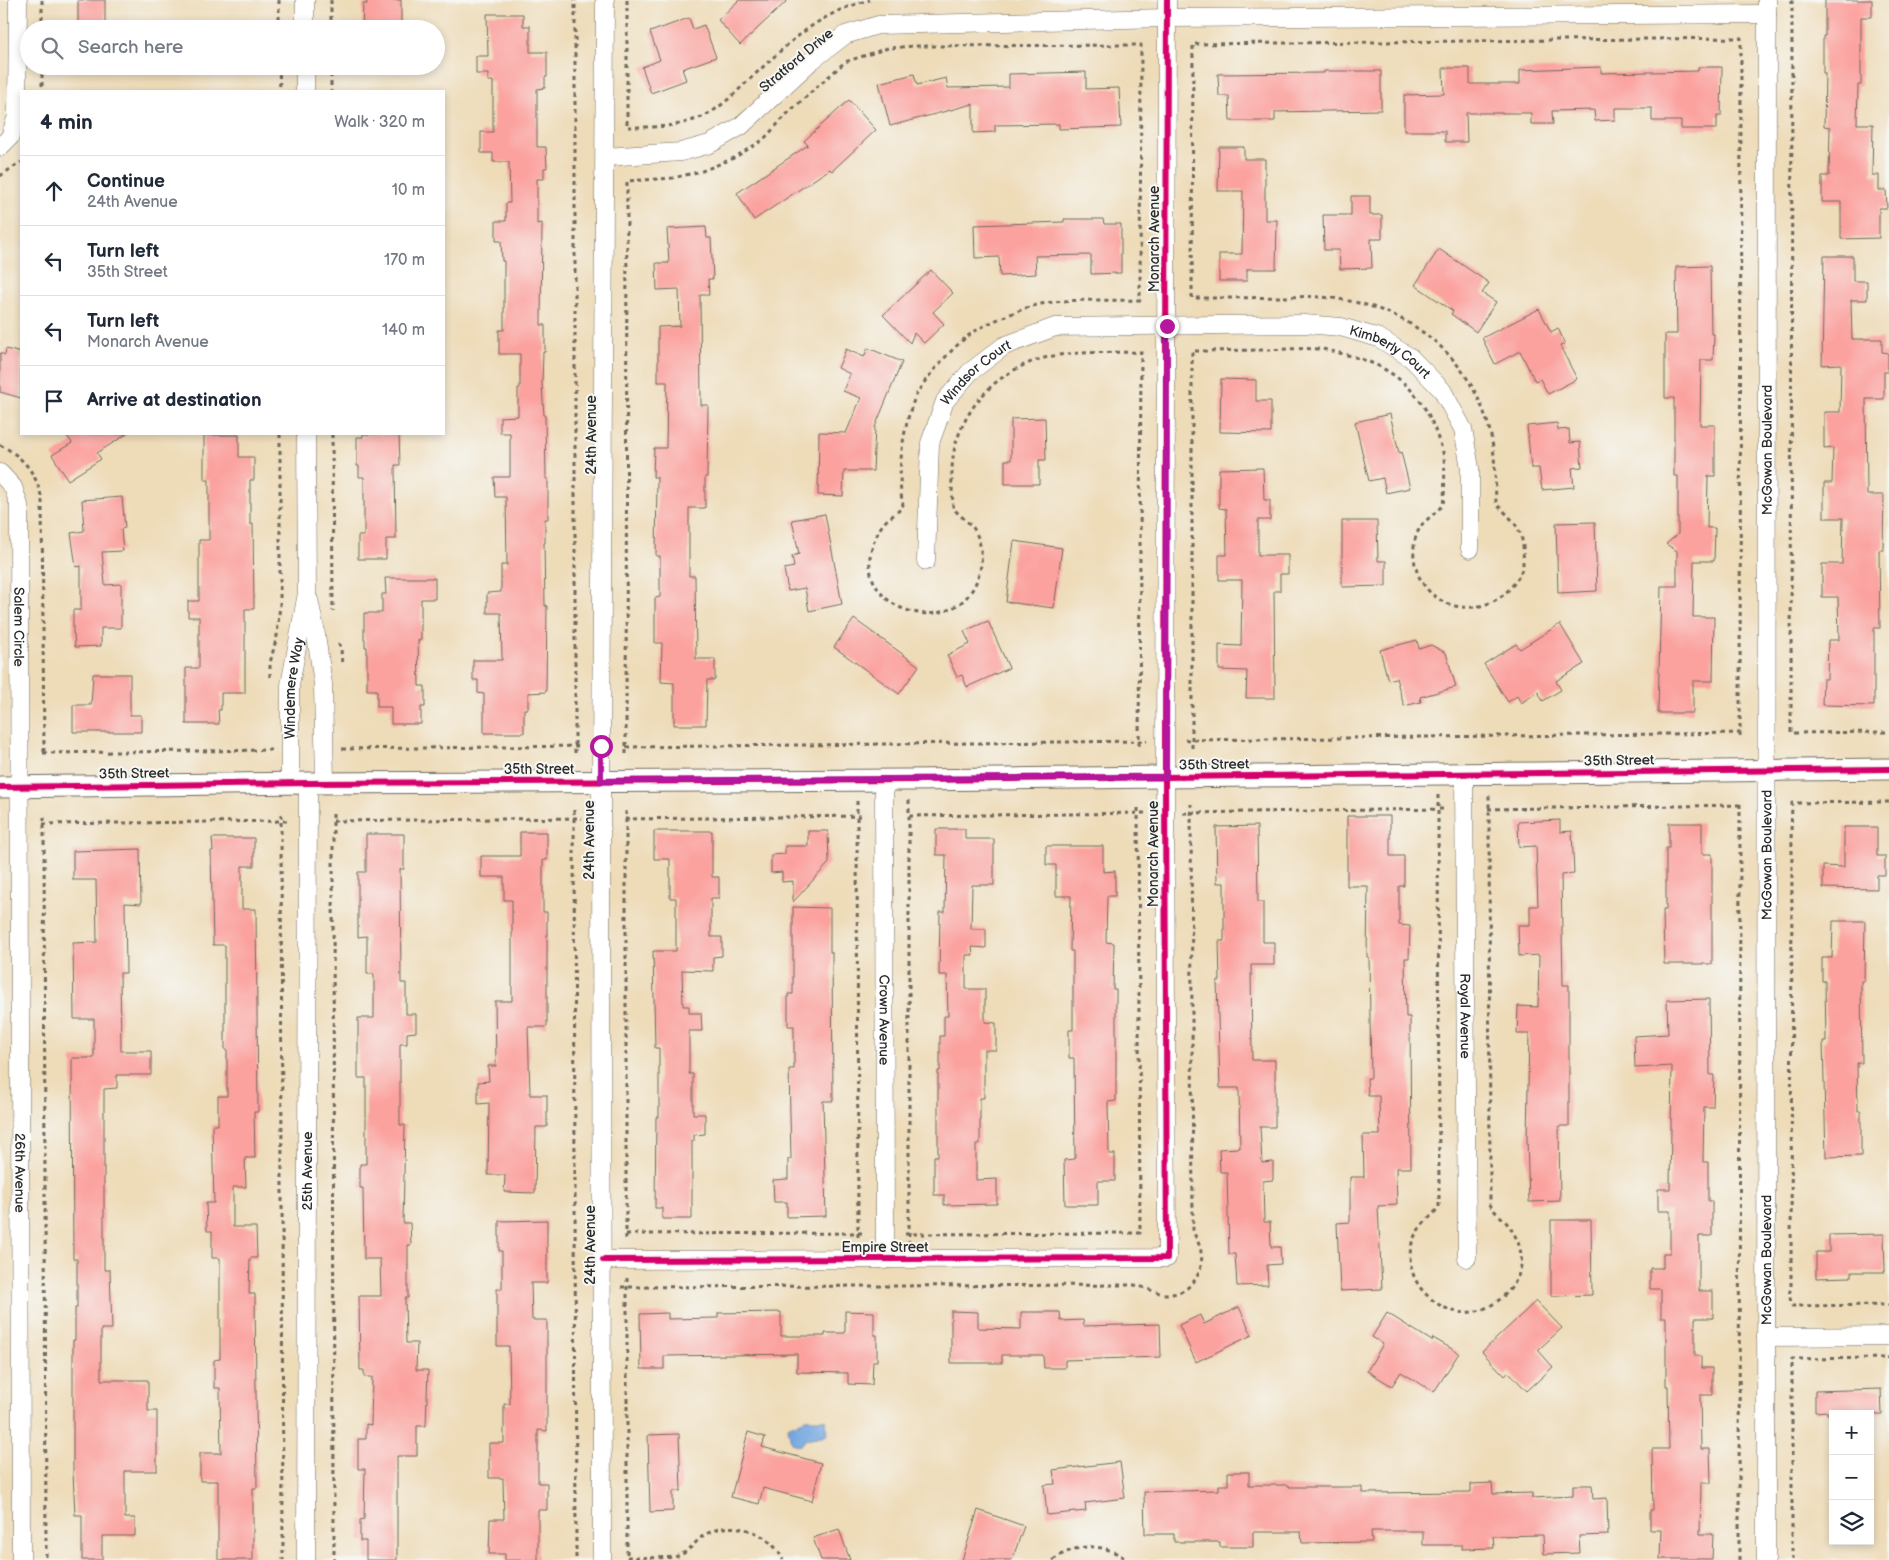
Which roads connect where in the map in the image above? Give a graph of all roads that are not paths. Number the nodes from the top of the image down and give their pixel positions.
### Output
1 (18, 0) edge
2 (305, 0) edge
3 (605, 0) edge
4 (1167, 0) edge
5 (1767, 7) edge
6 (1167, 18) junction
7 (305, 20) edge
8 (305, 75) edge
9 (305, 90) edge
10 (0, 147) edge
11 (605, 157) junction
12 (1167, 326) junction
13 (306, 435) edge
14 (0, 473) edge
15 (1470, 549) dead end
16 (926, 561) dead end
17 (307, 593) junction
18 (1889, 769) edge
19 (1768, 770) junction
20 (1464, 774) junction
21 (1166, 777) junction
22 (884, 780) junction
23 (601, 781) junction
24 (308, 783) junction
25 (9, 787) edge
26 (1167, 1258) joint
27 (1467, 1258) dead end
28 (603, 1260) junction
29 (885, 1260) junction
30 (1889, 1336) edge
31 (1766, 1337) junction
32 (21, 1560) edge
33 (306, 1560) edge
34 (602, 1560) edge
35 (1766, 1560) edge

1 - 10 street
2 - 7 street
3 - 11 street, 24th Avenue
4 - 6 street, Monarch Avenue
5 - 6 street, Stratford Drive
5 - 19 street, McGowan Boulevard
6 - 11 street, Stratford Drive
6 - 12 street, Monarch Avenue
8 - 9 street
11 - 23 street, 24th Avenue
12 - 15 street, Kimberly Court
12 - 16 street, Windsor Court
12 - 21 street, Monarch Avenue
13 - 17 street, Windemere Way
14 - 25 street, Salem Circle
17 - 24 street, Windemere Way
17 - 24 street, Windemere Way
18 - 19 street, 35th Street
19 - 20 street, 35th Street
19 - 31 street, McGowan Boulevard
20 - 21 street, 35th Street
20 - 27 street, Royal Avenue
21 - 22 street, 35th Street
21 - 26 street, Monarch Avenue
22 - 23 street, 35th Street
22 - 29 street, Crown Avenue
23 - 24 street, 35th Street
23 - 28 street, 24th Avenue
24 - 25 street, 35th Street
24 - 33 street, 25th Avenue
25 - 32 street, 26th Avenue
26 - 29 street, Empire Street
28 - 29 street, Empire Street
28 - 34 street, 24th Avenue
30 - 31 street
31 - 35 street, McGowan Boulevard

